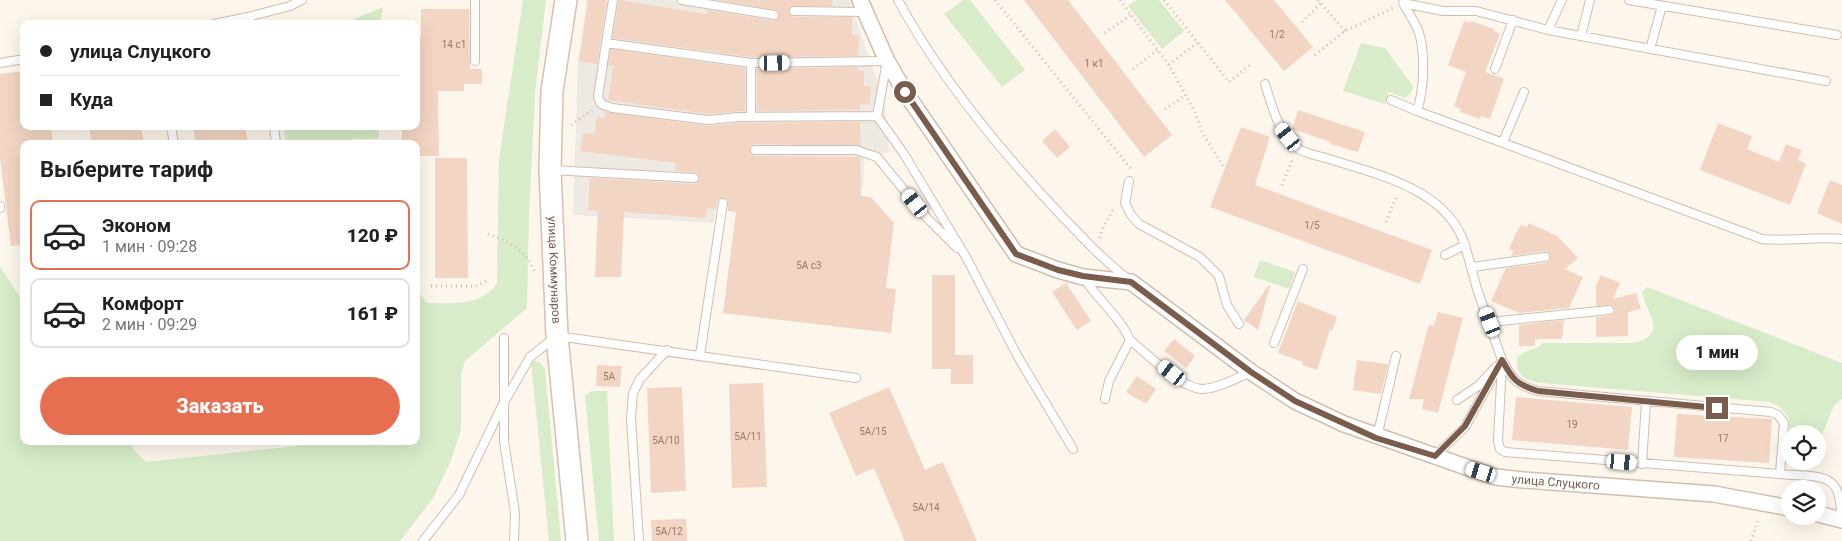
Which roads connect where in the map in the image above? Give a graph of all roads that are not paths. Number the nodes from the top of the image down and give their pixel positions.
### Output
1 (302, 0) edge
2 (474, 0) edge
3 (566, 0) edge
4 (613, 0) edge
5 (682, 0) edge
6 (898, 0) edge
7 (1562, 0) edge
8 (1590, 0) edge
9 (1629, 0) edge
10 (863, 6) edge
11 (1662, 6) junction
12 (794, 11) dead end
13 (774, 15) dead end
14 (253, 20) edge
15 (1513, 20) junction
16 (1548, 30) junction
17 (1837, 34) dead end
18 (1581, 36) junction
19 (606, 43) junction
20 (1650, 49) junction
21 (20, 60) edge
22 (475, 61) dead end
23 (887, 61) junction
24 (0, 63) edge
25 (752, 63) junction
26 (1495, 70) dead end
27 (1826, 81) dead end
28 (1265, 84) dead end
29 (1524, 92) dead end
30 (1391, 100) dead end
31 (1417, 111) junction
32 (877, 116) junction
33 (751, 117) junction
34 (1502, 142) junction
35 (754, 150) dead end
36 (550, 170) junction
37 (694, 178) dead end
38 (1132, 178) road end
39 (723, 203) dead end
40 (1842, 239) edge
41 (1465, 245) junction
42 (1445, 255) dead end
43 (966, 257) junction
44 (1545, 257) dead end
45 (1472, 267) junction
46 (1303, 269) dead end
47 (1083, 276) junction
48 (1131, 282) junction
49 (1609, 310) dead end
50 (1490, 322) junction
51 (1239, 324) dead end
52 (557, 336) junction
53 (504, 338) dead end
54 (1130, 340) junction
55 (1274, 343) dead end
56 (667, 350) junction
57 (700, 355) junction
58 (1396, 356) dead end
59 (1502, 360) junction
60 (1251, 372) junction
61 (856, 378) dead end
62 (1105, 399) dead end
63 (1457, 400) dead end
64 (1646, 402) junction
65 (502, 406) junction
66 (1376, 438) junction
67 (1073, 449) dead end
68 (1435, 456) junction
69 (1642, 464) junction
70 (1780, 474) junction
71 (1781, 506) edge
72 (1826, 516) edge
73 (1841, 520) edge
74 (423, 541) edge
75 (514, 541) edge
76 (577, 541) edge
77 (639, 541) edge

1 - 14 lane
2 - 22 lane
3 - 36 main road, улица Коммунаров
4 - 19 lane
5 - 13 lane
6 - 48 lane
7 - 16 lane
8 - 18 lane
9 - 11 lane
10 - 12 lane
10 - 23 street, улица Слуцкого
11 - 17 lane
11 - 20 lane
15 - 16 lane
15 - 26 lane
15 - 31 lane
16 - 18 lane
18 - 20 lane
19 - 25 lane
19 - 33 lane
20 - 27 lane
21 - 24 lane
23 - 25 lane
23 - 32 lane
23 - 47 street, улица Слуцкого
25 - 33 lane
28 - 41 lane
29 - 34 lane
30 - 31 lane
31 - 34 lane
32 - 33 lane
32 - 43 lane
34 - 40 lane
35 - 43 lane
36 - 37 lane
36 - 52 main road, улица Коммунаров
38 - 51 lane
39 - 57 lane
41 - 42 lane
41 - 45 lane
43 - 67 lane
44 - 45 lane
45 - 50 lane
46 - 55 lane
47 - 48 street, улица Слуцкого
47 - 54 lane
48 - 60 street, улица Слуцкого
49 - 50 lane
50 - 59 lane
52 - 56 lane
52 - 65 lane
52 - 76 main road, улица Коммунаров
53 - 65 lane
54 - 60 lane
54 - 62 lane
56 - 57 lane
56 - 77 lane
57 - 61 lane
58 - 66 lane
59 - 63 lane
59 - 64 lane
59 - 68 lane
59 - 69 lane
60 - 66 street, улица Слуцкого
64 - 69 lane
64 - 70 lane
65 - 74 lane
65 - 75 lane
66 - 68 street, улица Слуцкого
68 - 71 street, улица Слуцкого
69 - 70 lane
70 - 73 lane
72 - 73 street

